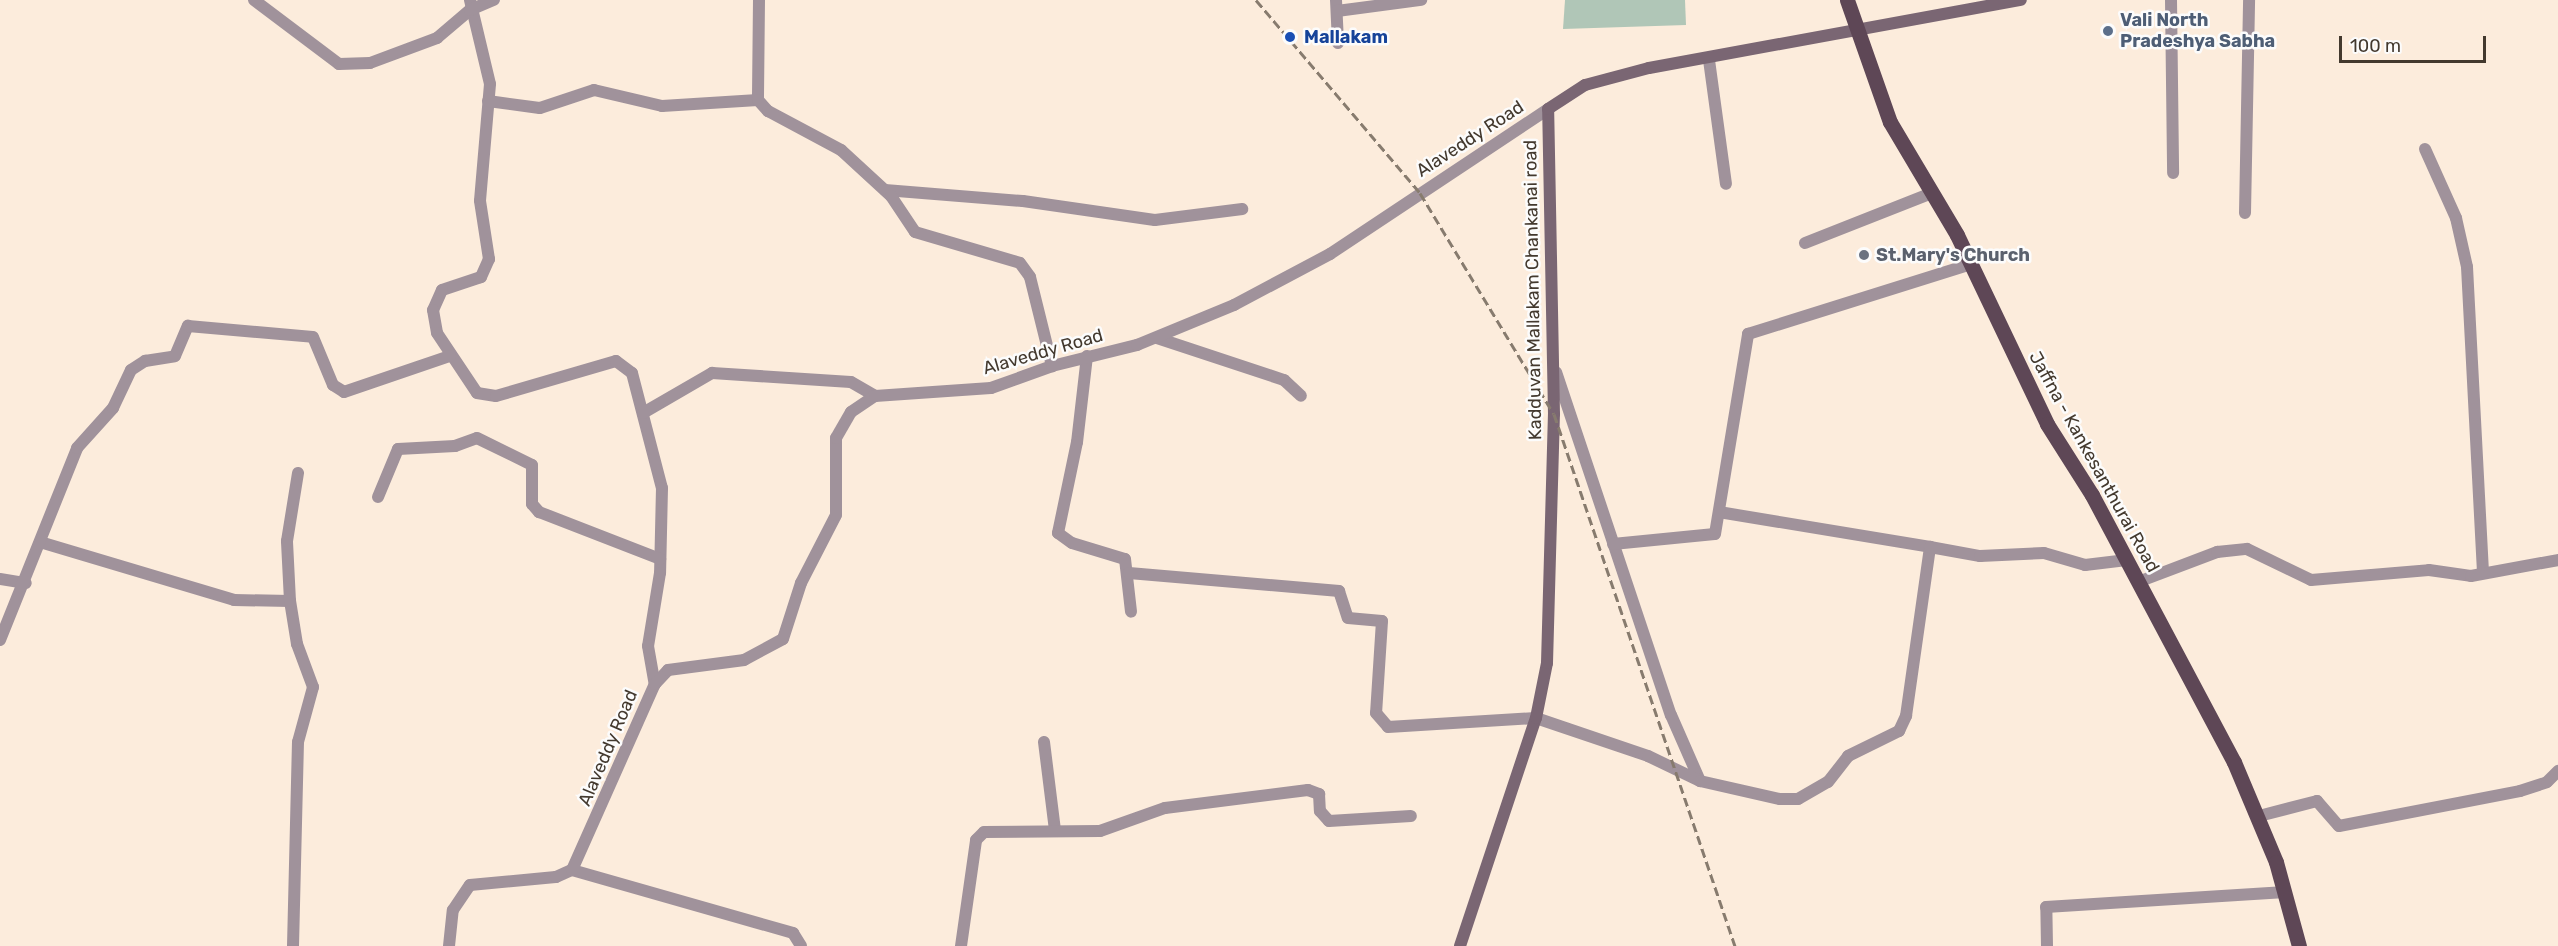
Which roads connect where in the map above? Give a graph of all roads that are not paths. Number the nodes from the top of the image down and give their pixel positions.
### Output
1 (254, 0) edge
2 (494, 0) edge
3 (759, 0) edge
4 (1421, 0) edge
5 (1847, 0) edge
6 (2021, 0) edge
7 (2171, 0) edge
8 (2249, 0) edge
9 (470, 5) edge
10 (1336, 6) edge
11 (1860, 31) junction
12 (1338, 43) dead end
13 (1709, 60) junction
14 (488, 100) junction
15 (758, 100) junction
16 (1548, 110) junction
17 (2425, 149) dead end
18 (2173, 173) dead end
19 (1726, 184) dead end
20 (885, 190) junction
21 (1932, 193) junction
22 (1242, 208) dead end
23 (2245, 213) dead end
24 (1805, 243) dead end
25 (1971, 264) junction
26 (1156, 338) junction
27 (450, 356) junction
28 (1087, 356) junction
29 (1553, 363) junction
30 (1052, 366) junction
31 (875, 396) junction
32 (1301, 396) dead end
33 (644, 413) junction
34 (298, 473) dead end
35 (378, 497) dead end
36 (1719, 512) junction
37 (40, 542) junction
38 (1613, 544) junction
39 (1930, 547) junction
40 (660, 559) junction
41 (2127, 560) junction
42 (2558, 560) edge
43 (2482, 572) junction
44 (1129, 573) junction
45 (0, 579) edge
46 (2138, 582) junction
47 (26, 583) junction
48 (290, 601) junction
49 (1131, 612) dead end
50 (0, 640) edge
51 (655, 684) junction
52 (1536, 718) junction
53 (1044, 742) dead end
54 (2558, 771) edge
55 (1700, 781) junction
56 (1411, 816) dead end
57 (2259, 816) junction
58 (1055, 830) junction
59 (572, 870) junction
60 (2286, 892) junction
61 (293, 946) edge
62 (449, 946) edge
63 (801, 946) edge
64 (961, 946) edge
65 (1460, 946) edge
66 (2048, 946) edge
67 (2299, 946) edge

1 - 9 street
2 - 9 street
3 - 15 street
4 - 10 street
5 - 11 main road, Jaffna - Kankesanthurai Road
6 - 11 main road
7 - 18 street
8 - 23 street
9 - 14 street
10 - 12 street
11 - 13 main road
11 - 21 main road, Jaffna - Kankesanthurai Road
13 - 16 main road
13 - 19 street
14 - 15 street
14 - 27 street
15 - 20 street
16 - 26 street, Alaveddy Road
16 - 29 main road, Kadduvan Mallakam Chankanai road
17 - 43 street
20 - 22 street
20 - 30 street
21 - 24 street
21 - 25 main road, Jaffna - Kankesanthurai Road
25 - 36 street
25 - 41 main road, Jaffna - Kankesanthurai Road
26 - 28 street, Alaveddy Road
26 - 32 street
27 - 33 street
27 - 37 street
28 - 30 street, Alaveddy Road
28 - 44 street
29 - 38 street
29 - 52 main road, Kadduvan Mallakam Chankanai road
30 - 31 street, Alaveddy Road
31 - 33 street
31 - 51 street, Alaveddy Road
33 - 40 street
34 - 48 street
35 - 40 street
36 - 38 street
36 - 39 street
37 - 47 street
37 - 48 street
38 - 55 street
39 - 41 street
39 - 55 street
40 - 51 street
41 - 46 main road, Jaffna - Kankesanthurai Road
42 - 43 street
43 - 46 street
44 - 49 street
44 - 52 street
45 - 47 street
46 - 57 main road, Jaffna - Kankesanthurai Road
47 - 50 street
48 - 61 street
51 - 59 street, Alaveddy Road
52 - 55 street
52 - 65 main road, Kadduvan Mallakam Chankanai road
53 - 58 street
54 - 57 street
56 - 58 street
57 - 60 main road, Jaffna - Kankesanthurai Road
58 - 64 street
59 - 62 street
59 - 63 street
60 - 66 street
60 - 67 main road, Jaffna - Kankesanthurai Road

